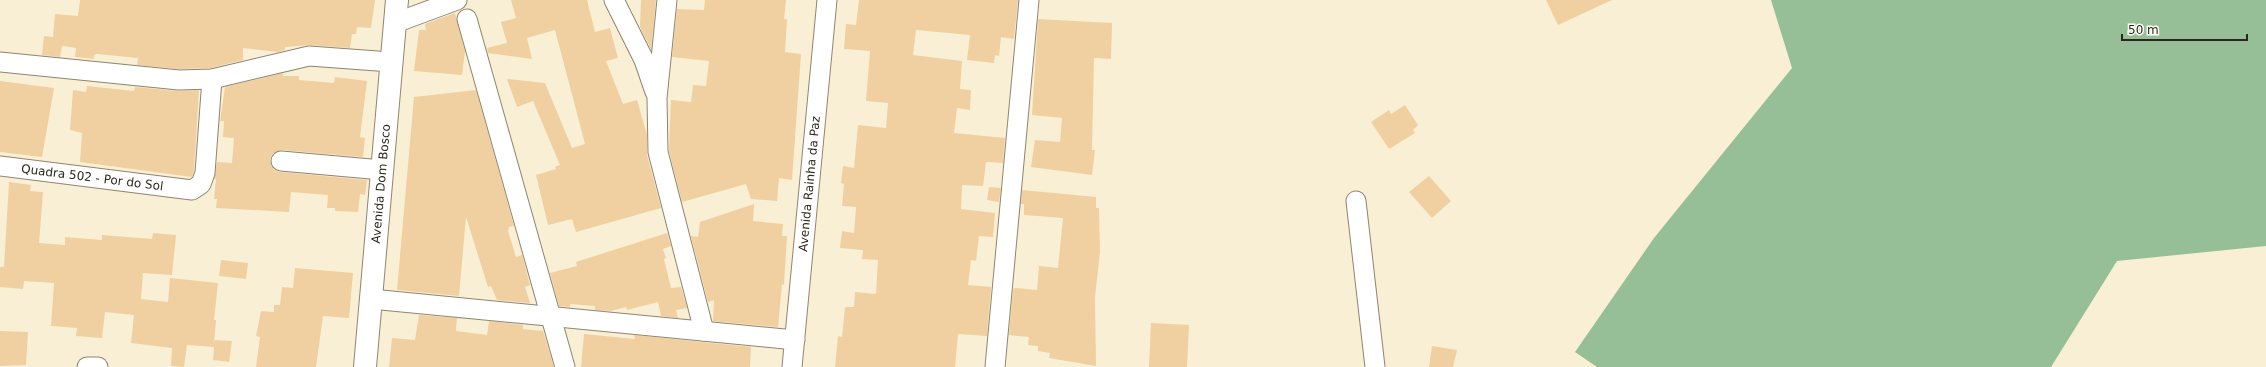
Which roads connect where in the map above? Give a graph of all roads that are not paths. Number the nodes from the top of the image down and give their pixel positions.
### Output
1 (397, 0) edge
2 (457, 0) edge
3 (614, 0) edge
4 (667, 0) edge
5 (827, 0) edge
6 (1029, 0) edge
7 (467, 19) dead end
8 (395, 23) junction
9 (0, 62) edge
10 (392, 62) junction
11 (212, 79) junction
12 (657, 98) junction
13 (281, 160) dead end
14 (0, 166) edge
15 (382, 170) junction
16 (1356, 201) dead end
17 (371, 300) junction
18 (552, 316) junction
19 (704, 331) junction
20 (795, 340) junction
21 (87, 367) edge
22 (98, 367) edge
23 (365, 367) edge
24 (565, 367) edge
25 (792, 367) edge
26 (995, 367) edge
27 (1374, 367) edge

1 - 8 street, Avenida Dom Bosco
2 - 8 street
3 - 12 street
4 - 12 street
5 - 20 street, Avenida Rainha da Paz
6 - 26 street
7 - 18 street
8 - 10 street, Avenida Dom Bosco
9 - 11 street
10 - 11 street
10 - 15 street, Avenida Dom Bosco
11 - 14 street, Quadra 502 - Por do Sol
12 - 19 street
13 - 15 street
15 - 17 street, Avenida Dom Bosco
16 - 27 street
17 - 18 street
17 - 23 street, Avenida Dom Bosco
18 - 19 street
18 - 24 street
19 - 20 street
20 - 25 street, Avenida Rainha da Paz
21 - 22 street

